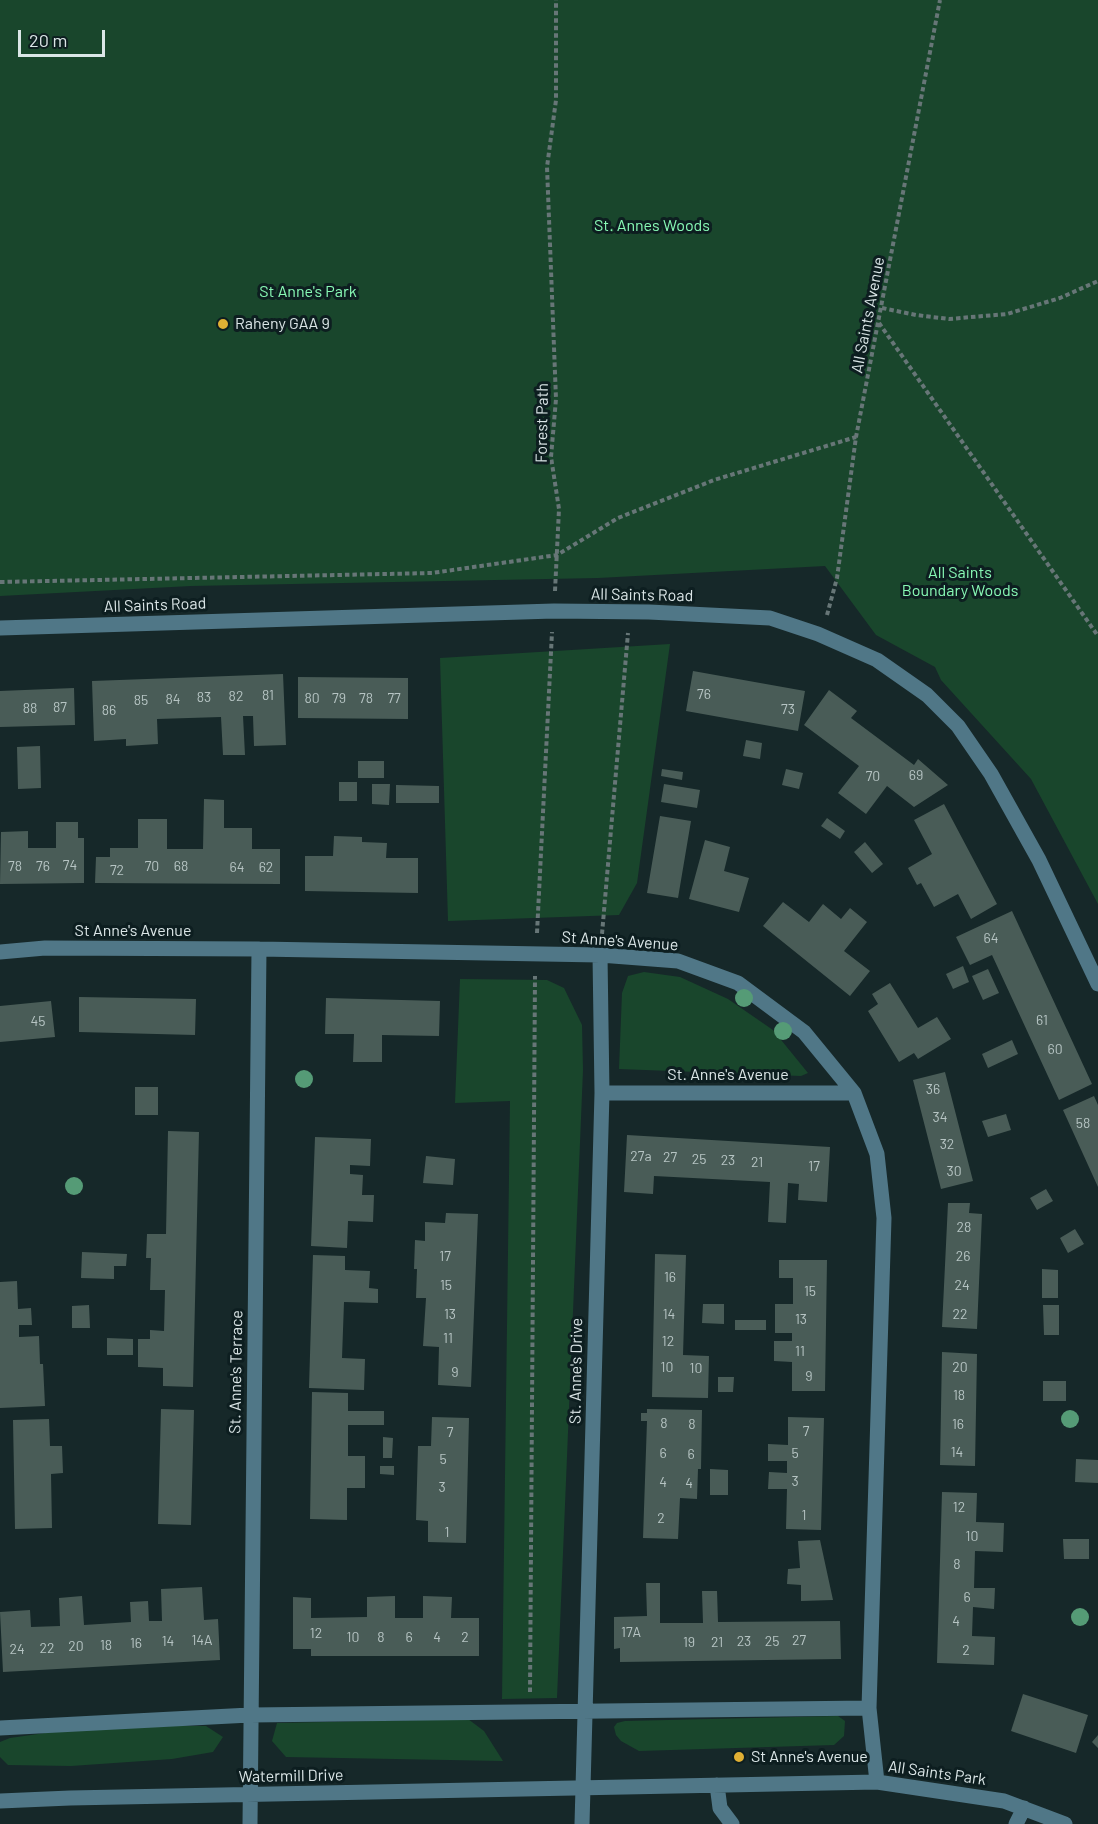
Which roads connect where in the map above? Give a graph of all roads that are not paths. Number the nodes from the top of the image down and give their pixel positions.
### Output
1 (0, 628) edge
2 (259, 949) junction
3 (0, 952) edge
4 (600, 955) junction
5 (1098, 984) edge
6 (602, 1093) junction
7 (854, 1093) junction
8 (869, 1708) junction
9 (585, 1711) junction
10 (250, 1715) junction
11 (0, 1728) edge
12 (878, 1782) junction
13 (717, 1785) junction
14 (583, 1789) junction
15 (249, 1794) junction
16 (0, 1801) edge
17 (1024, 1808) junction
18 (250, 1824) edge
19 (582, 1824) edge
20 (732, 1824) edge
21 (1016, 1824) edge
22 (1065, 1824) edge

1 - 5 street, All Saints Road
2 - 3 street, St Anne's Avenue
2 - 4 street, St Anne's Avenue
2 - 10 street, St. Anne's Terrace
4 - 6 street, St. Anne's Drive
4 - 7 street, St Anne's Avenue
6 - 7 street, St. Anne's Avenue
6 - 9 street, St. Anne's Drive
7 - 8 street, St Anne's Avenue
8 - 9 street
8 - 12 street, St Anne's Avenue
9 - 10 street
9 - 14 street, St. Anne's Drive
10 - 11 street
10 - 15 street, St. Anne's Terrace
12 - 13 street, All Saints Park
12 - 17 street, All Saints Park
13 - 14 street, All Saints Park
13 - 20 street
14 - 15 street, Watermill Drive
14 - 19 street
15 - 16 street, Watermill Drive
15 - 18 street, St. Anne's Terrace
17 - 21 street
17 - 22 street, All Saints Park

